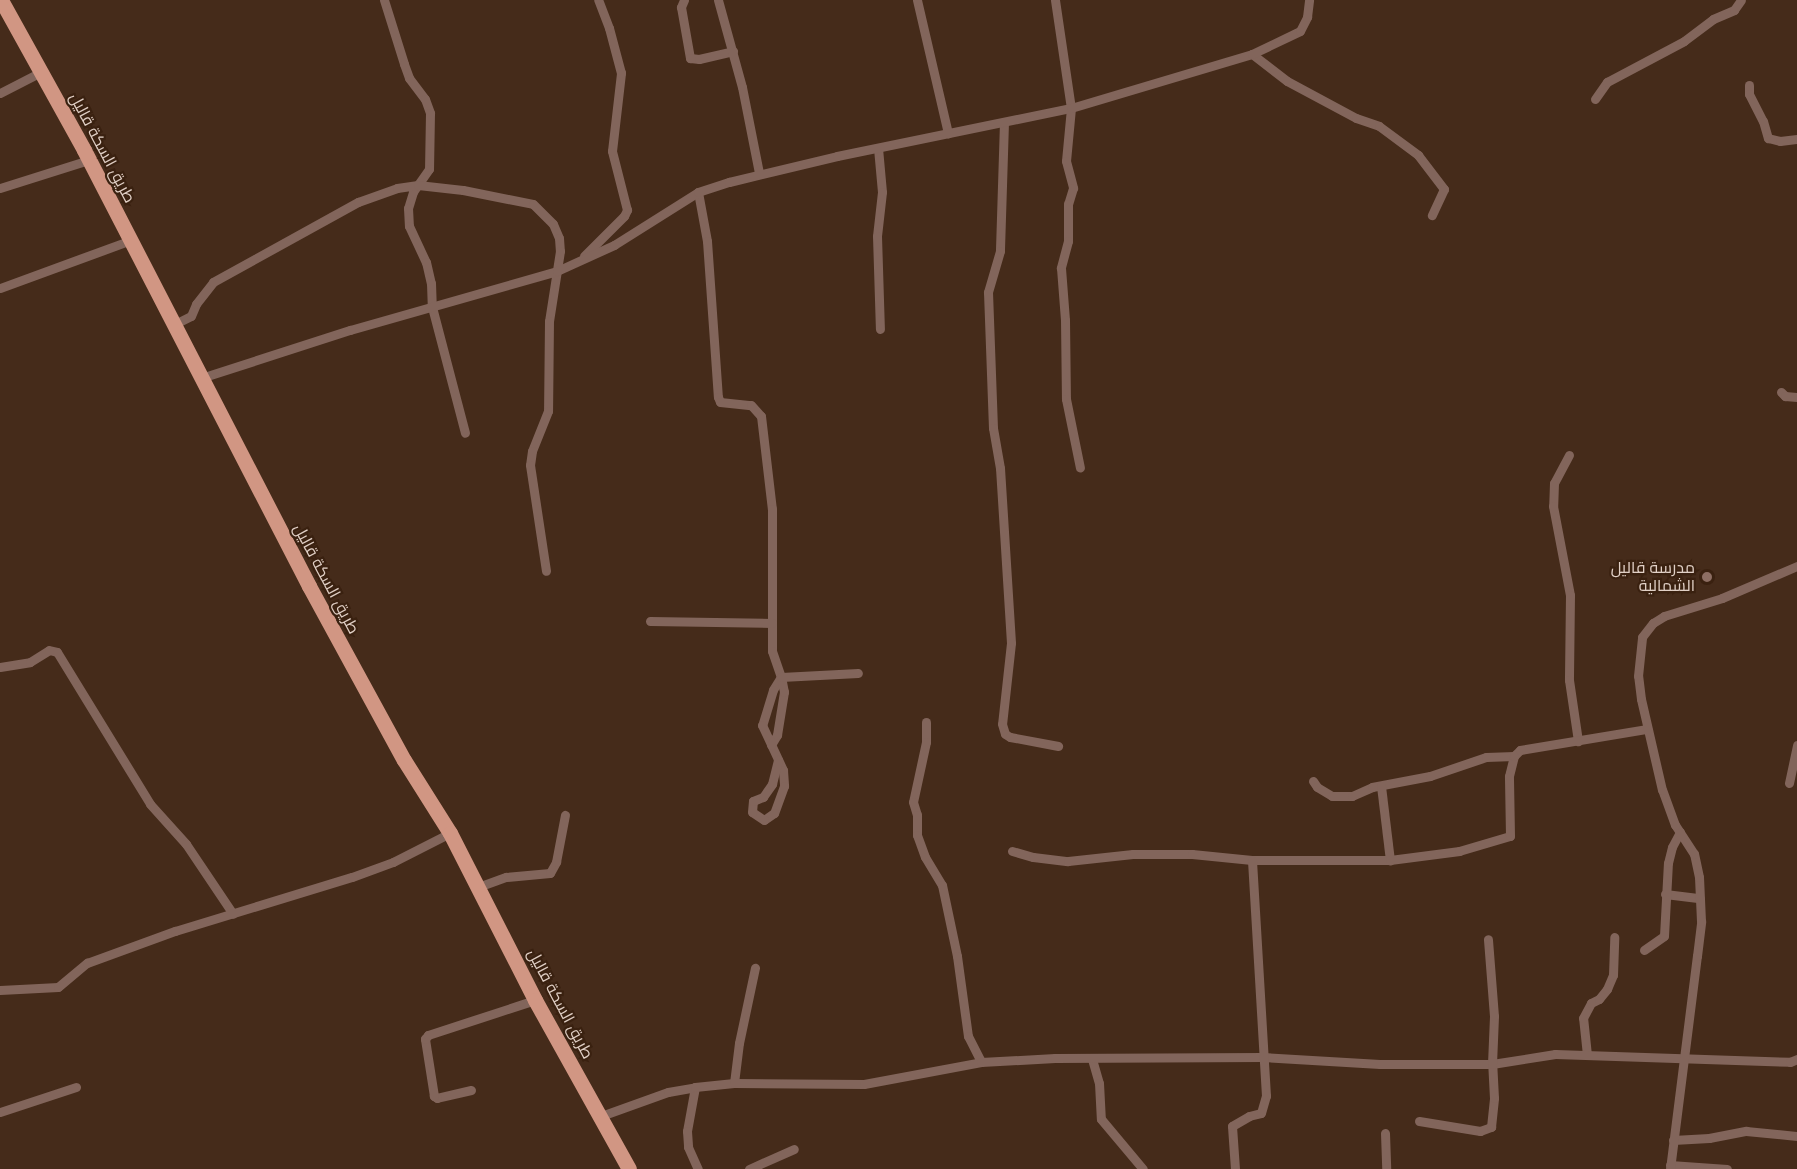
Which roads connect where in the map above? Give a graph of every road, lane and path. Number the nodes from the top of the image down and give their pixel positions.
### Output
1 (1, 0) edge
2 (384, 0) edge
3 (598, 0) edge
4 (684, 0) edge
5 (718, 0) edge
6 (917, 0) edge
7 (1055, 0) edge
8 (1309, 0) edge
9 (1741, 0) edge
10 (732, 51) junction
11 (1252, 54) junction
12 (41, 72) junction
13 (1749, 85) dead end
14 (0, 93) edge
15 (1595, 99) dead end
16 (1071, 108) junction
17 (1004, 122) junction
18 (948, 133) junction
19 (1797, 139) edge
20 (878, 148) junction
21 (89, 160) junction
22 (759, 173) junction
23 (418, 185) junction
24 (0, 188) edge
25 (698, 192) junction
26 (1432, 215) dead end
27 (131, 240) junction
28 (575, 263) junction
29 (557, 271) junction
30 (0, 288) edge
31 (432, 308) junction
32 (173, 325) junction
33 (880, 329) dead end
34 (201, 378) junction
35 (1781, 392) dead end
36 (1797, 397) edge
37 (465, 433) dead end
38 (1569, 455) dead end
39 (1080, 468) dead end
40 (1797, 566) edge
41 (546, 571) dead end
42 (650, 621) dead end
43 (772, 623) junction
44 (0, 667) edge
45 (858, 673) dead end
46 (781, 677) junction
47 (779, 718) junction
48 (926, 722) dead end
49 (762, 725) junction
50 (1647, 729) junction
51 (1578, 741) junction
52 (771, 745) junction
53 (1797, 745) edge
54 (1058, 746) dead end
55 (1514, 756) junction
56 (778, 760) junction
57 (1314, 781) dead end
58 (1789, 783) dead end
59 (1381, 786) junction
60 (565, 815) dead end
61 (1680, 832) junction
62 (450, 833) junction
63 (1012, 851) dead end
64 (1390, 860) junction
65 (1251, 861) junction
66 (478, 887) junction
67 (1665, 894) junction
68 (1700, 898) junction
69 (233, 914) junction
70 (1614, 937) dead end
71 (1488, 939) dead end
72 (1644, 950) dead end
73 (755, 968) dead end
74 (0, 990) edge
75 (535, 1000) junction
76 (1587, 1055) junction
77 (1263, 1057) junction
78 (1684, 1057) junction
79 (1092, 1059) junction
80 (1797, 1059) edge
81 (981, 1062) junction
82 (1492, 1064) junction
83 (734, 1083) junction
84 (695, 1086) junction
85 (76, 1088) dead end
86 (471, 1090) dead end
87 (0, 1112) edge
88 (601, 1116) junction
89 (1419, 1121) dead end
90 (1385, 1134) dead end
91 (1797, 1136) edge
92 (1673, 1140) junction
93 (794, 1149) dead end
94 (1670, 1167) edge
95 (628, 1169) edge
96 (698, 1169) edge
97 (749, 1169) edge
98 (1143, 1169) edge
99 (1235, 1169) edge
100 (1386, 1169) edge
101 (1727, 1169) edge

1 - 12 main road, طريق السكة قاليل
2 - 23 street
3 - 28 street
4 - 10 street
5 - 10 street
6 - 18 street
7 - 16 street
8 - 11 street
9 - 15 street
10 - 22 street
11 - 16 street
11 - 26 street
12 - 14 street
12 - 21 main road, طريق السكة قاليل
13 - 19 street
16 - 17 street
16 - 39 street
17 - 18 street
17 - 54 street
18 - 20 street
20 - 22 street
20 - 33 street
21 - 24 street
21 - 27 main road, طريق السكة قاليل
22 - 25 street
23 - 29 street
23 - 31 street
23 - 32 street
25 - 28 street
25 - 43 street
27 - 30 street
27 - 32 main road, طريق السكة قاليل
28 - 29 street
29 - 31 street
29 - 41 street
31 - 34 street
31 - 37 street
32 - 34 main road, طريق السكة قاليل
34 - 62 main road, طريق السكة قاليل
35 - 36 street
38 - 51 street
40 - 50 street
42 - 43 street
43 - 46 street
44 - 69 street
45 - 46 street
46 - 47 street
46 - 49 street
47 - 49 street
47 - 52 street
48 - 81 street
49 - 52 street
50 - 51 street
50 - 61 street
51 - 55 street
52 - 56 street
53 - 58 street
55 - 59 street
55 - 64 street
56 - 56 street
57 - 59 street
59 - 64 street
60 - 66 street
61 - 67 street
61 - 68 street
62 - 66 main road, طريق السكة قاليل
62 - 69 street
63 - 65 street
64 - 65 street
65 - 77 street
66 - 75 main road, طريق السكة قاليل
67 - 68 street
67 - 72 street
68 - 78 street
69 - 74 street
70 - 76 street
71 - 82 street
73 - 83 street
75 - 86 street
75 - 88 main road, طريق السكة قاليل
76 - 78 street
76 - 82 street
77 - 79 street
77 - 82 street
77 - 99 street
78 - 80 street
78 - 92 street
79 - 81 street
79 - 98 street
81 - 83 street
82 - 89 street
83 - 84 street
84 - 88 street
84 - 96 street
85 - 87 street
88 - 95 main road, طريق السكة قاليل
90 - 100 street
91 - 92 street
92 - 94 street
93 - 97 street
94 - 101 street

